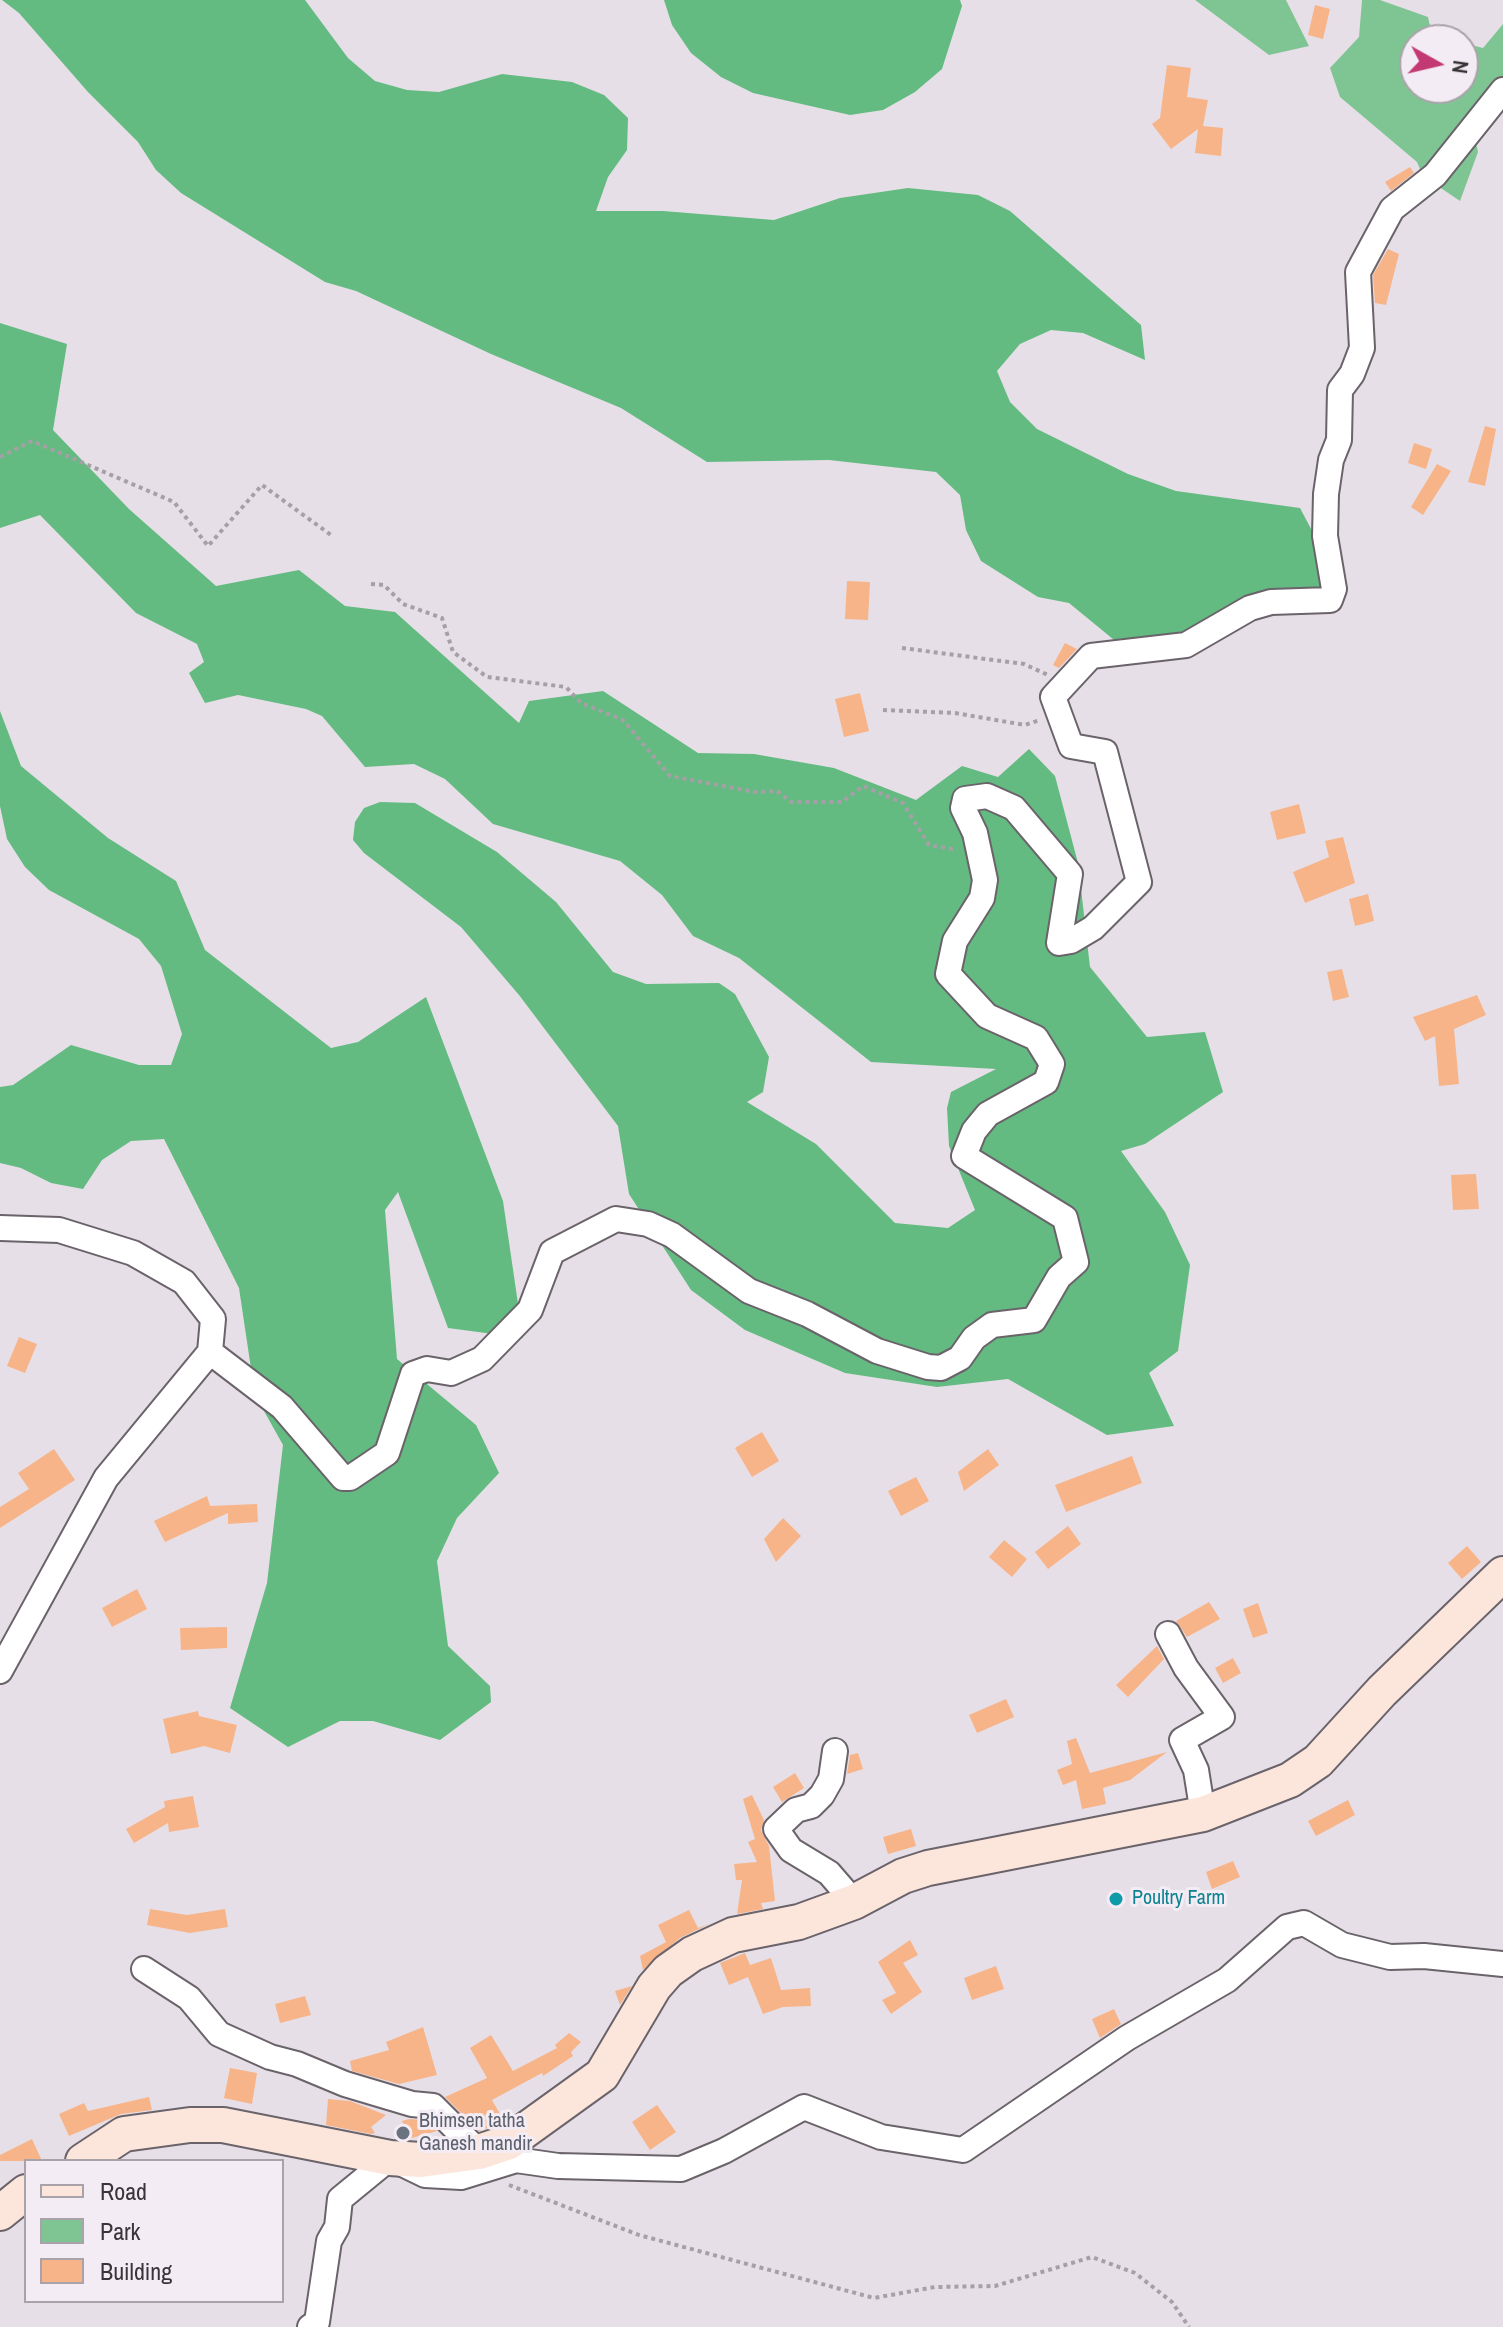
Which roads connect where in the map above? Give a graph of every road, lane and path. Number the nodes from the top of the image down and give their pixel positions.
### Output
1 (1503, 90) edge
2 (0, 457) edge
3 (331, 535) dead end
4 (371, 584) dead end
5 (902, 648) dead end
6 (1064, 683) junction
7 (883, 710) dead end
8 (1061, 712) junction
9 (979, 854) junction
10 (0, 1228) edge
11 (210, 1352) junction
12 (1503, 1574) edge
13 (1168, 1634) dead end
14 (0, 1671) edge
15 (835, 1751) dead end
16 (1203, 1814) junction
17 (854, 1902) junction
18 (1503, 1964) edge
19 (144, 1969) dead end
20 (390, 2158) junction
21 (86, 2159) edge
22 (480, 2163) junction
23 (24, 2194) edge
24 (0, 2213) edge
25 (310, 2327) edge
26 (1189, 2327) edge

1 - 6 street
2 - 3 path
4 - 9 path
5 - 6 path
6 - 8 street
7 - 8 path
8 - 9 street
9 - 11 street
10 - 11 street
11 - 14 street
12 - 16 main road
13 - 16 street
15 - 17 street
16 - 17 main road
17 - 22 main road
18 - 22 street
19 - 22 street
20 - 21 main road
20 - 22 main road
20 - 25 street
22 - 26 path
23 - 24 main road

